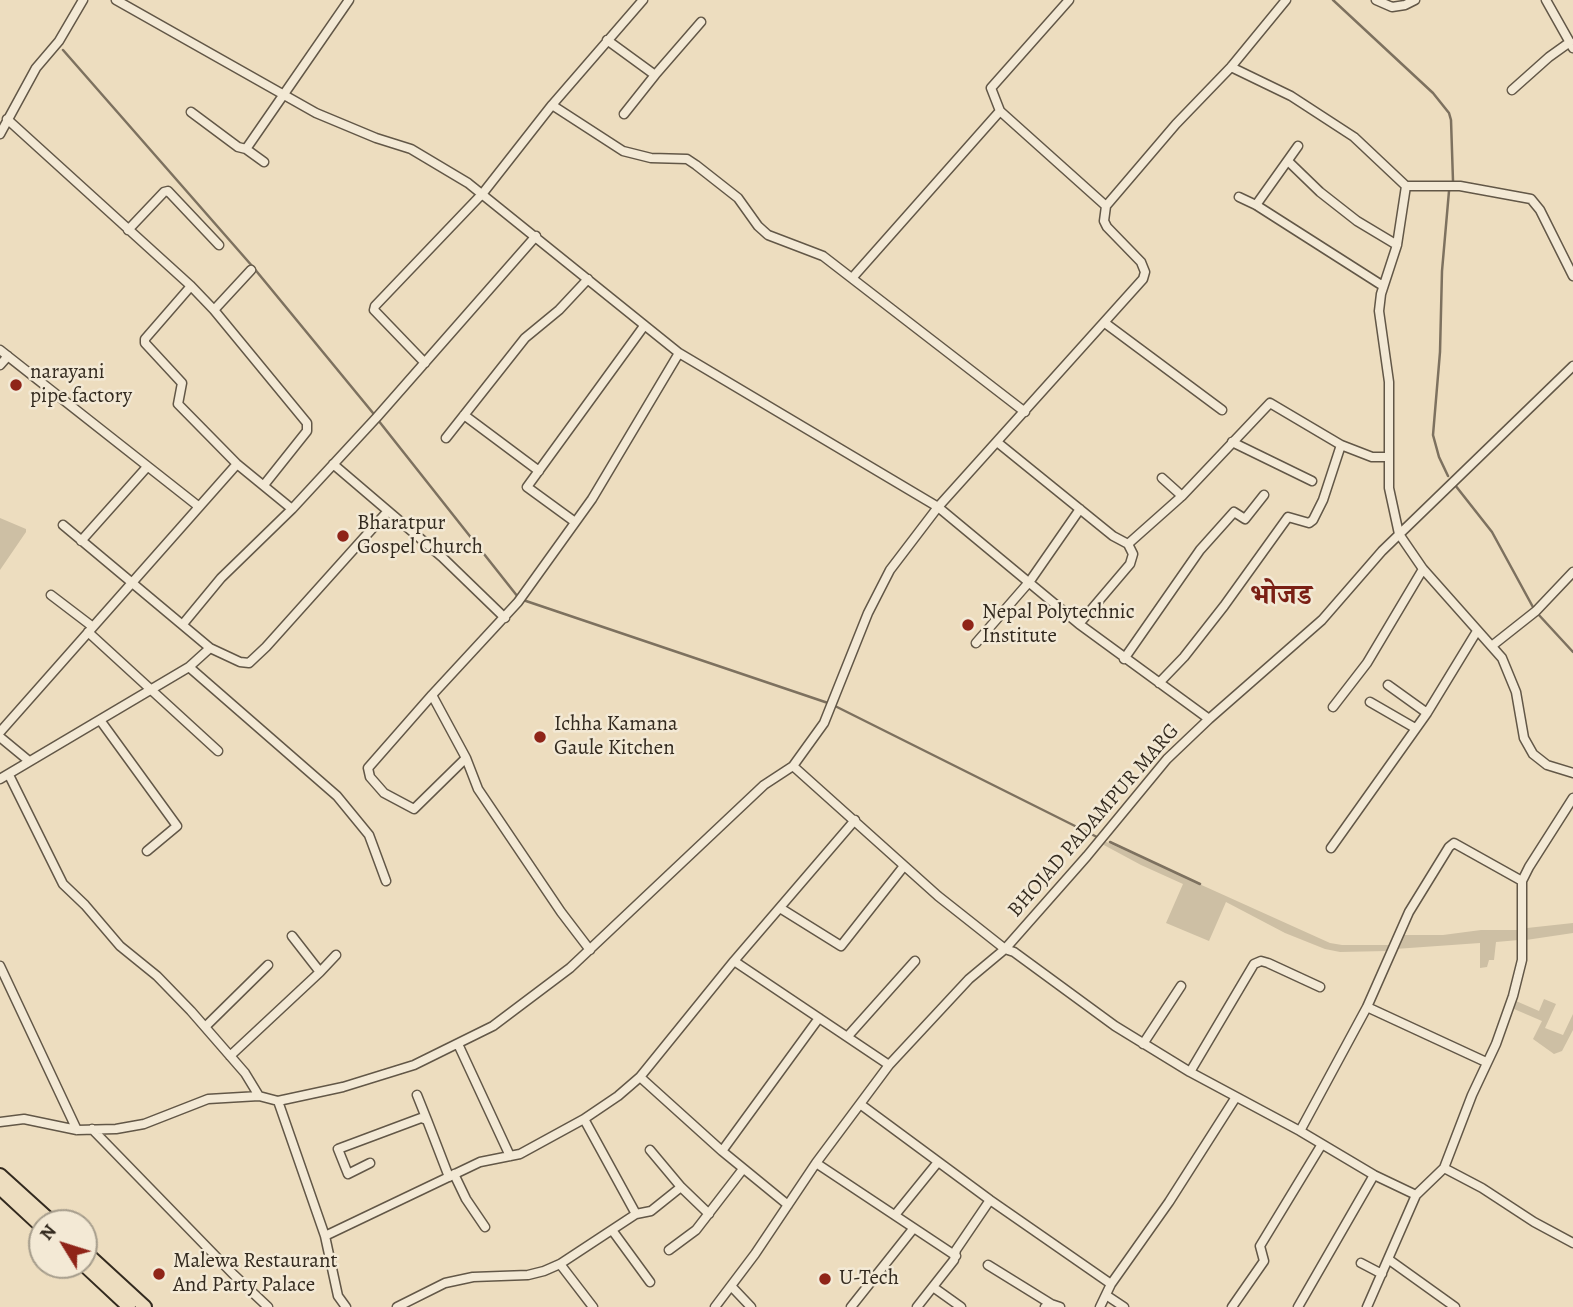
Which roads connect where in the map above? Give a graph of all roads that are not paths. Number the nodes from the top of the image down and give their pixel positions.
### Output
1 (83, 0) edge
2 (117, 0) edge
3 (349, 0) edge
4 (643, 0) edge
5 (1069, 0) edge
6 (1376, 0) edge
7 (1415, 0) edge
8 (1546, 0) edge
9 (1283, 1) edge
10 (701, 22) dead end
11 (607, 40) junction
12 (1572, 45) edge
13 (1231, 67) junction
14 (655, 75) junction
15 (1512, 90) dead end
16 (285, 95) junction
17 (552, 105) junction
18 (1000, 111) junction
19 (191, 112) dead end
20 (624, 114) dead end
21 (6, 119) junction
22 (0, 134) edge
23 (1298, 146) dead end
24 (246, 149) junction
25 (264, 162) dead end
26 (1289, 162) junction
27 (1406, 186) junction
28 (483, 193) junction
29 (1238, 197) dead end
30 (1256, 205) junction
31 (1106, 206) junction
32 (128, 230) junction
33 (536, 236) junction
34 (219, 245) dead end
35 (1397, 245) junction
36 (251, 270) dead end
37 (1573, 276) edge
38 (853, 277) junction
39 (588, 279) junction
40 (191, 286) junction
41 (1383, 286) junction
42 (214, 310) junction
43 (1105, 323) junction
44 (644, 326) junction
45 (4, 353) edge
46 (679, 353) junction
47 (425, 363) junction
48 (0, 365) edge
49 (1573, 366) edge
50 (1222, 410) dead end
51 (1024, 412) junction
52 (464, 415) junction
53 (446, 438) dead end
54 (997, 442) junction
55 (1232, 442) junction
56 (1341, 445) junction
57 (1388, 457) junction
58 (237, 464) junction
59 (333, 464) junction
60 (147, 467) junction
61 (538, 471) junction
62 (1162, 478) dead end
63 (1312, 481) dead end
64 (264, 485) junction
65 (1264, 495) dead end
66 (1182, 496) junction
67 (198, 506) junction
68 (937, 507) junction
69 (292, 509) junction
70 (1080, 509) junction
71 (388, 511) junction
72 (575, 522) junction
73 (63, 525) dead end
74 (1398, 534) junction
75 (81, 541) junction
76 (1128, 544) junction
77 (1423, 569) junction
78 (1573, 572) edge
79 (1030, 581) junction
80 (131, 582) junction
81 (51, 595) dead end
82 (505, 618) junction
83 (183, 624) junction
84 (1079, 624) junction
85 (91, 629) junction
86 (1477, 631) junction
87 (976, 643) dead end
88 (1493, 646) junction
89 (210, 648) junction
90 (1124, 659) junction
91 (189, 667) junction
92 (1159, 683) junction
93 (1388, 685) dead end
94 (152, 689) junction
95 (432, 695) junction
96 (1370, 702) dead end
97 (1333, 707) dead end
98 (1427, 713) junction
99 (1209, 719) junction
100 (100, 720) junction
101 (1415, 728) junction
102 (0, 735) edge
103 (218, 751) dead end
104 (466, 758) junction
105 (29, 761) junction
106 (793, 766) junction
107 (1573, 773) edge
108 (9, 775) junction
109 (0, 779) edge
110 (1573, 798) edge
111 (855, 820) junction
112 (1331, 848) dead end
113 (147, 851) dead end
114 (904, 866) junction
115 (386, 881) dead end
116 (1522, 881) junction
117 (780, 908) junction
118 (292, 936) dead end
119 (590, 950) junction
120 (1005, 950) junction
121 (335, 955) dead end
122 (734, 961) junction
123 (915, 961) dead end
124 (268, 965) dead end
125 (0, 966) edge
126 (320, 972) junction
127 (1181, 986) dead end
128 (1320, 987) dead end
129 (1367, 1007) junction
130 (819, 1018) junction
131 (205, 1027) junction
132 (848, 1037) junction
133 (458, 1044) junction
134 (1143, 1044) junction
135 (230, 1056) junction
136 (1486, 1062) junction
137 (889, 1065) junction
138 (1190, 1072) junction
139 (640, 1077) junction
140 (417, 1095) dead end
141 (260, 1096) junction
142 (1236, 1097) junction
143 (278, 1101) junction
144 (860, 1104) junction
145 (584, 1119) junction
146 (427, 1120) junction
147 (0, 1122) edge
148 (92, 1129) junction
149 (77, 1130) junction
150 (1300, 1131) junction
151 (1322, 1144) junction
152 (650, 1150) dead end
153 (722, 1151) junction
154 (510, 1156) junction
155 (937, 1162) junction
156 (370, 1163) dead end
157 (816, 1163) junction
158 (1444, 1168) junction
159 (743, 1169) junction
160 (0, 1175) edge
161 (452, 1175) junction
162 (1374, 1175) junction
163 (681, 1187) junction
164 (0, 1188) edge
165 (1416, 1195) junction
166 (990, 1200) junction
167 (788, 1205) junction
168 (38, 1209) edge
169 (28, 1214) edge
170 (636, 1214) junction
171 (709, 1214) junction
172 (895, 1215) junction
173 (485, 1227) dead end
174 (913, 1229) junction
175 (612, 1230) junction
176 (325, 1237) junction
177 (1573, 1242) edge
178 (669, 1250) dead end
179 (956, 1256) junction
180 (1388, 1259) junction
181 (1361, 1263) dead end
182 (98, 1264) edge
183 (560, 1264) junction
184 (988, 1265) dead end
185 (1381, 1274) junction
186 (98, 1278) edge
187 (650, 1282) dead end
188 (1111, 1284) junction
189 (933, 1286) junction
190 (732, 1287) junction
191 (1106, 1295) junction
192 (1052, 1306) edge
193 (130, 1307) edge
194 (145, 1307) edge
195 (268, 1307) edge
196 (346, 1307) edge
197 (397, 1307) edge
198 (593, 1307) edge
199 (715, 1307) edge
200 (751, 1307) edge
201 (851, 1307) edge
202 (917, 1307) edge
203 (961, 1307) edge
204 (1100, 1307) edge
205 (1124, 1307) edge
206 (1232, 1307) edge
207 (1298, 1307) edge
208 (1367, 1307) edge
209 (1455, 1307) edge

1 - 21 street
2 - 16 street
3 - 16 street
4 - 11 street
5 - 18 street
6 - 7 street
8 - 12 street
9 - 13 street
10 - 14 street
11 - 14 street
11 - 17 street
12 - 15 street
13 - 27 street
13 - 31 street
14 - 20 street
16 - 24 street
16 - 28 street
17 - 28 street
17 - 38 street
18 - 31 street
18 - 38 street
19 - 24 street
21 - 22 street
21 - 32 street
23 - 26 street
24 - 25 street
26 - 30 street
26 - 35 street
27 - 35 street
27 - 37 street
28 - 33 street
28 - 47 street
29 - 30 street
30 - 41 street
31 - 43 street
32 - 34 street
32 - 40 street
33 - 39 street
33 - 47 street
35 - 41 street
36 - 42 street
38 - 51 street
39 - 44 street
39 - 52 street
40 - 42 street
40 - 58 street
41 - 57 street
42 - 64 street
43 - 50 street
43 - 51 street
44 - 46 street
44 - 61 street
45 - 48 street
45 - 60 street
46 - 68 street
46 - 72 street
47 - 59 street
49 - 74 street, BHOJAD PADAMPUR MARG
51 - 54 street
52 - 53 street
52 - 61 street
54 - 68 street
54 - 70 street
55 - 56 street
55 - 63 street
55 - 66 street
56 - 57 street
56 - 92 street
57 - 74 street
58 - 64 street
58 - 67 street
59 - 69 street
59 - 71 street
60 - 67 street
60 - 75 street
61 - 72 street
62 - 66 street
64 - 69 street
65 - 90 street
66 - 76 street
67 - 80 street
68 - 79 street
68 - 106 street
69 - 83 street
70 - 76 street
70 - 79 street
71 - 82 street
71 - 89 street
72 - 82 street
73 - 75 street
74 - 77 street
74 - 99 street, BHOJAD PADAMPUR MARG
75 - 80 street
76 - 84 street
77 - 86 street
77 - 97 street
78 - 88 street
79 - 84 street
79 - 87 street
80 - 83 street
80 - 85 street
81 - 85 street
82 - 95 street
83 - 89 street
84 - 90 street
85 - 94 street
85 - 102 street
86 - 88 street
86 - 98 street
88 - 107 street
89 - 91 street
90 - 92 street
91 - 94 street
91 - 115 street
92 - 99 street
93 - 98 street
94 - 100 street
94 - 103 street
95 - 104 street
95 - 104 street
96 - 101 street
98 - 101 street
99 - 120 street, BHOJAD PADAMPUR MARG
100 - 105 street
100 - 113 street
101 - 112 street
102 - 105 street
104 - 119 street
105 - 108 street
106 - 111 street
106 - 119 street
108 - 109 street
108 - 131 street
110 - 116 street
111 - 114 street
111 - 117 street
114 - 117 street
114 - 120 street
116 - 129 street
116 - 136 street
117 - 122 street
118 - 126 street
119 - 133 street
120 - 134 street
120 - 137 street, BHOJAD PADAMPUR MARG
121 - 126 street
122 - 130 street
122 - 139 street
123 - 132 street
124 - 131 street
125 - 149 street
126 - 135 street
127 - 134 street
128 - 138 street
129 - 136 street
129 - 150 street
130 - 132 street
130 - 153 street
131 - 135 street
132 - 137 street
133 - 143 street
133 - 154 street
134 - 138 street
135 - 141 street
136 - 158 street
137 - 144 street, BHOJAD PADAMPUR MARG
138 - 142 street
139 - 145 street
139 - 153 street
140 - 146 street
141 - 143 street
141 - 148 street
142 - 150 street
142 - 188 street
143 - 176 street
144 - 155 street
144 - 157 street, BHOJAD PADAMPUR MARG
145 - 154 street
145 - 170 street
146 - 156 street
146 - 161 street
147 - 149 street
148 - 149 street
148 - 195 street
150 - 151 street
151 - 162 street
151 - 206 street
152 - 163 street
153 - 159 street
154 - 161 street
155 - 166 street
155 - 172 street
157 - 167 street, BHOJAD PADAMPUR MARG
157 - 172 street
158 - 165 street
158 - 177 street
159 - 167 street
159 - 171 street
160 - 168 highway
161 - 173 street
161 - 176 street
162 - 165 street
162 - 207 street
163 - 170 street
163 - 171 street
164 - 169 highway
165 - 180 street
166 - 179 street
166 - 188 street
167 - 190 street, BHOJAD PADAMPUR MARG
170 - 175 street
171 - 178 street
172 - 174 street
174 - 179 street
174 - 201 street
175 - 183 street
175 - 187 street
176 - 196 street
179 - 189 street
180 - 185 street
180 - 209 street
181 - 185 street
182 - 194 highway
183 - 197 street
183 - 198 street
184 - 192 street
185 - 208 street
186 - 193 highway
188 - 191 street
189 - 202 street
189 - 203 street
190 - 199 street, BHOJAD PADAMPUR MARG
190 - 200 street
191 - 204 street
191 - 205 street

